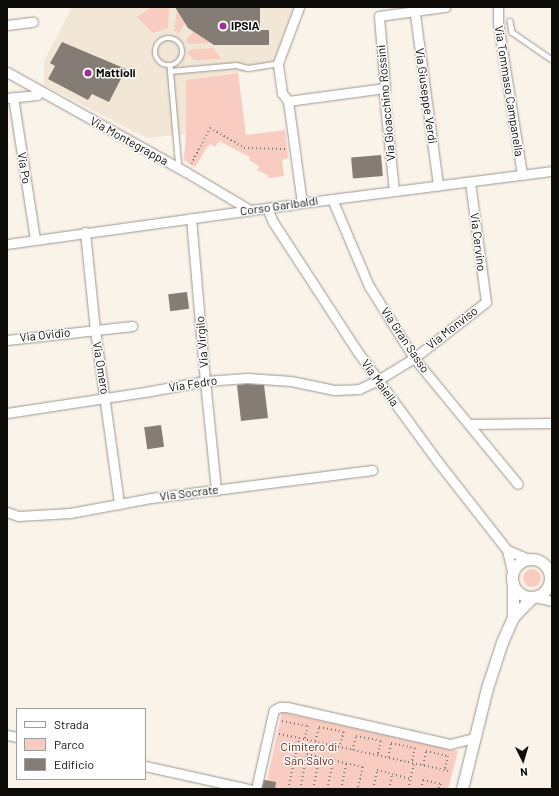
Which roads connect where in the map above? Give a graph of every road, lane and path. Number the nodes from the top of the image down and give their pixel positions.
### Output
1 (299, 7) edge
2 (445, 7) edge
3 (498, 7) edge
4 (414, 9) edge
5 (510, 21) dead end
6 (33, 22) dead end
7 (7, 25) edge
8 (551, 59) edge
9 (278, 63) junction
10 (170, 68) junction
11 (7, 70) edge
12 (24, 83) junction
13 (385, 88) junction
14 (39, 92) junction
15 (10, 98) edge
16 (288, 102) junction
17 (294, 150) junction
18 (182, 170) junction
19 (552, 171) edge
20 (522, 175) junction
21 (470, 182) junction
22 (438, 185) junction
23 (394, 191) junction
24 (332, 199) junction
25 (302, 203) junction
26 (267, 208) junction
27 (250, 210) junction
28 (191, 218) junction
29 (85, 232) junction
30 (35, 239) junction
31 (7, 244) edge
32 (486, 302) joint
33 (132, 326) dead end
34 (95, 330) junction
35 (7, 340) edge
36 (414, 358) junction
37 (378, 380) junction
38 (205, 381) junction
39 (105, 397) junction
40 (7, 413) edge
41 (552, 423) edge
42 (469, 424) junction
43 (372, 470) dead end
44 (518, 484) dead end
45 (216, 490) junction
46 (119, 504) junction
47 (7, 512) edge
48 (508, 550) junction
49 (552, 557) edge
50 (533, 560) junction
51 (551, 577) edge
52 (513, 579) junction
53 (534, 597) junction
54 (552, 601) edge
55 (513, 617) junction
56 (282, 721) dead end
57 (279, 734) dead end
58 (299, 738) junction
59 (474, 738) junction
60 (306, 739) junction
61 (315, 742) junction
62 (340, 747) junction
63 (352, 750) junction
64 (378, 756) junction
65 (319, 757) junction
66 (388, 758) junction
67 (333, 760) junction
68 (346, 763) junction
69 (413, 763) junction
70 (146, 766) edge
71 (423, 766) junction
72 (445, 770) junction
73 (449, 771) dead end
74 (392, 774) junction
75 (410, 778) junction
76 (249, 789) edge
77 (256, 789) edge
78 (288, 789) edge
79 (300, 789) edge
80 (313, 789) edge
81 (327, 789) edge
82 (342, 789) edge
83 (358, 789) edge
84 (372, 789) edge
85 (389, 789) edge
86 (408, 789) edge
87 (421, 789) edge
88 (439, 789) edge
89 (462, 789) edge

1 - 9 street
2 - 4 street
3 - 20 street, Via Tommaso Campanella
4 - 13 street, Via Gioacchino Rossini
4 - 22 street, Via Giuseppe Verdi
5 - 8 lane
6 - 7 street
9 - 10 lane
9 - 16 street
10 - 10 lane
10 - 18 lane
11 - 12 street, Via Montegrappa
12 - 14 street, Via Montegrappa
12 - 15 street
13 - 16 street
13 - 23 street, Via Gioacchino Rossini
14 - 15 street
14 - 18 street, Via Montegrappa
15 - 30 street, Via Po
16 - 17 street
17 - 18 path
17 - 25 street
18 - 27 street, Via Montegrappa
19 - 20 street, Corso Garibaldi
20 - 21 street, Corso Garibaldi
21 - 22 street, Corso Garibaldi
21 - 32 street, Via Cervino
22 - 23 street, Corso Garibaldi
23 - 24 street, Corso Garibaldi
24 - 25 street, Corso Garibaldi
24 - 36 street, Via Gran Sasso
25 - 26 street, Corso Garibaldi
26 - 27 street, Corso Garibaldi
26 - 37 street, Via Maiella
27 - 28 street, Corso Garibaldi
28 - 29 street, Corso Garibaldi
28 - 38 street, Via Virgilo
29 - 30 street, Corso Garibaldi
29 - 34 street, Via Omero
30 - 31 street, Corso Garibaldi
32 - 36 street, Via Monviso
33 - 34 street, Via Ovidio
34 - 35 street, Via Ovidio
34 - 39 street, Via Omero
36 - 37 street, Via Monviso
36 - 42 street, Via Gran Sasso
37 - 38 street, Via Fedro
37 - 48 street, Via Maiella
38 - 39 street, Via Fedro
38 - 45 street, Via Virgilo
39 - 40 street, Via Fedro
39 - 46 street, Via Omero
41 - 42 street
42 - 44 street, Via Gran Sasso
43 - 45 street, Via Socrate
45 - 46 street, Via Socrate
46 - 47 street, Via Socrate
48 - 50 street, Via Maiella
48 - 52 street, Via Maiella
49 - 50 street
50 - 51 street
50 - 52 street
51 - 53 street
52 - 53 street
52 - 55 street
53 - 54 street
53 - 55 street
55 - 59 street
56 - 60 path
57 - 58 path
58 - 60 path
58 - 78 path
59 - 77 street
59 - 89 street
60 - 61 path
61 - 62 path
61 - 62 path
62 - 63 path
63 - 64 path
63 - 64 path
64 - 66 path
65 - 67 path
65 - 79 path
65 - 80 path
66 - 69 path
66 - 69 path
67 - 68 path
67 - 81 path
68 - 82 path
68 - 83 path
69 - 71 path
69 - 75 path
70 - 76 street
71 - 72 path
71 - 72 path
72 - 73 path
74 - 75 path
74 - 84 path
74 - 85 path
75 - 86 path
87 - 88 path

